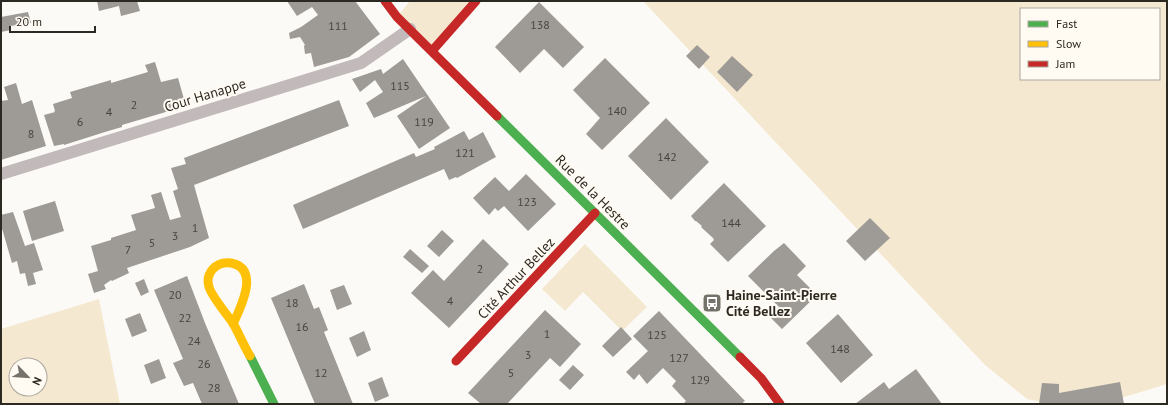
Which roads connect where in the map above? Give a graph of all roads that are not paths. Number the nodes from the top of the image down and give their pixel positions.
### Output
1 (385, 1) edge
2 (476, 1) edge
3 (410, 29) junction
4 (432, 51) junction
5 (1, 174) edge
6 (595, 213) junction
7 (233, 324) junction
8 (456, 361) dead end
9 (274, 404) edge
10 (780, 404) edge

1 - 3 street, Rue de la Hestre
2 - 4 street
3 - 4 street, Rue de la Hestre
3 - 5 lane, Cour Hanappe
4 - 6 street, Rue de la Hestre
6 - 8 street, Cité Arthur Bellez
6 - 10 street, Rue de la Hestre
7 - 7 street
7 - 9 street

